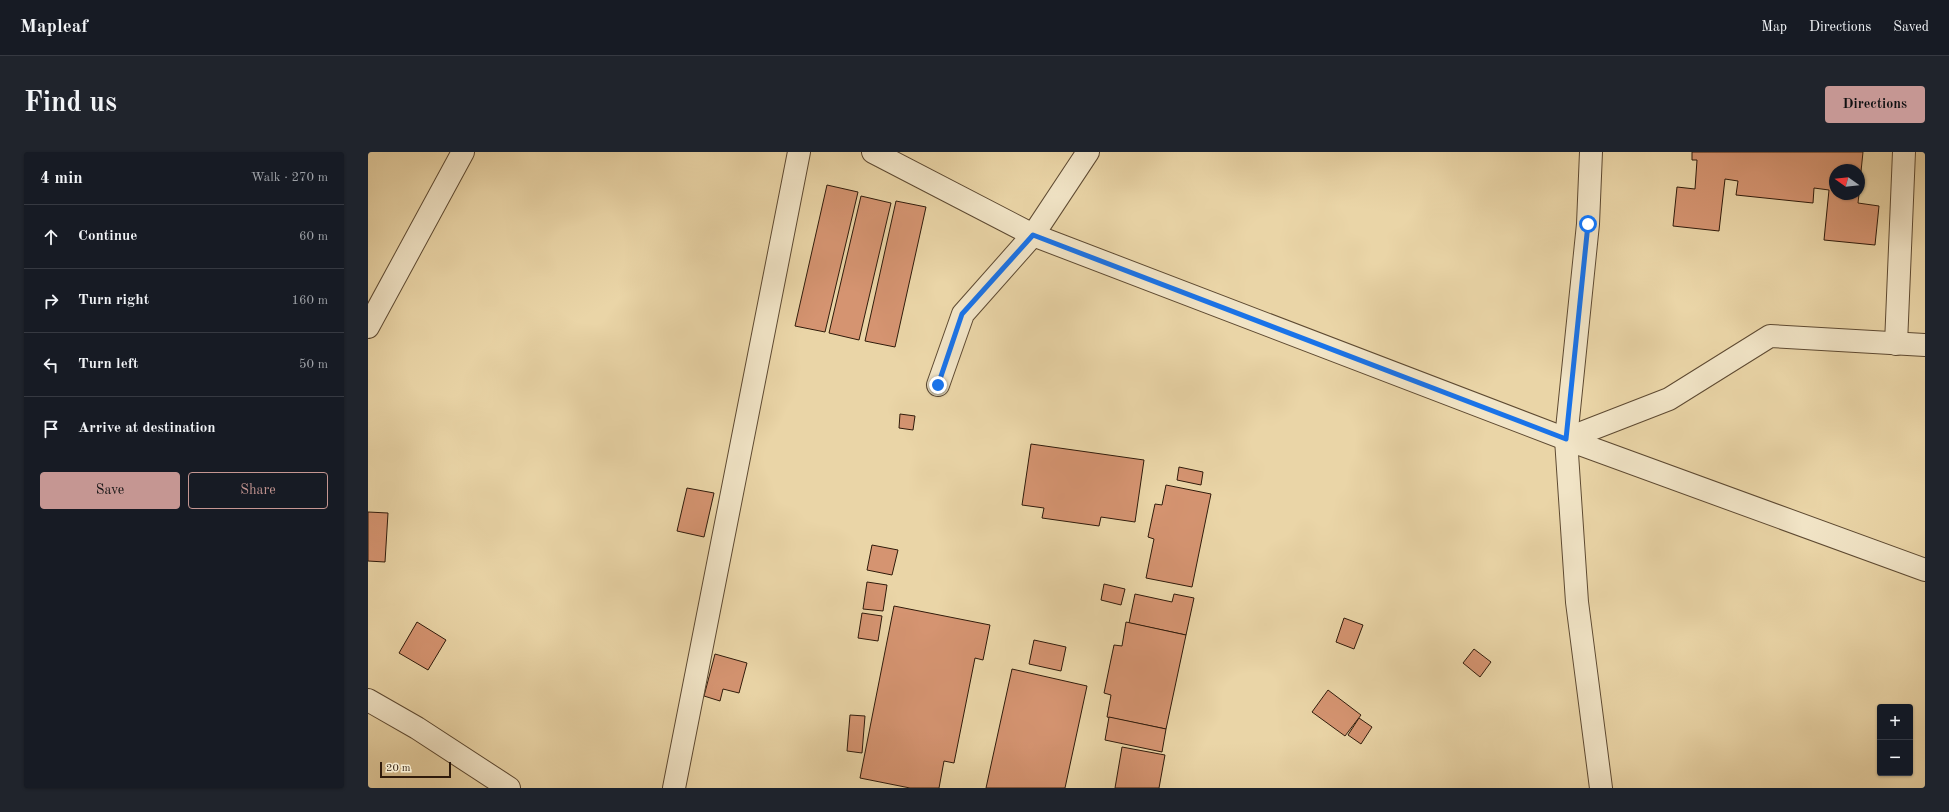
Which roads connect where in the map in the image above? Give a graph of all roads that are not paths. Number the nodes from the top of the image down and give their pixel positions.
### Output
1 (463, 152) edge
2 (799, 152) edge
3 (873, 152) edge
4 (1088, 152) edge
5 (1591, 152) edge
6 (1904, 152) edge
7 (1033, 235) junction
8 (368, 327) edge
9 (1896, 344) junction
10 (1925, 345) edge
11 (938, 385) dead end
12 (1566, 439) junction
13 (1925, 570) edge
14 (368, 700) edge
15 (509, 788) edge
16 (674, 788) edge
17 (1601, 788) edge

1 - 8 street
2 - 16 street
3 - 7 street
4 - 7 street
5 - 12 street
6 - 9 street
7 - 11 street
7 - 12 street
9 - 10 street
9 - 12 street
12 - 13 street
12 - 17 street
14 - 15 street

